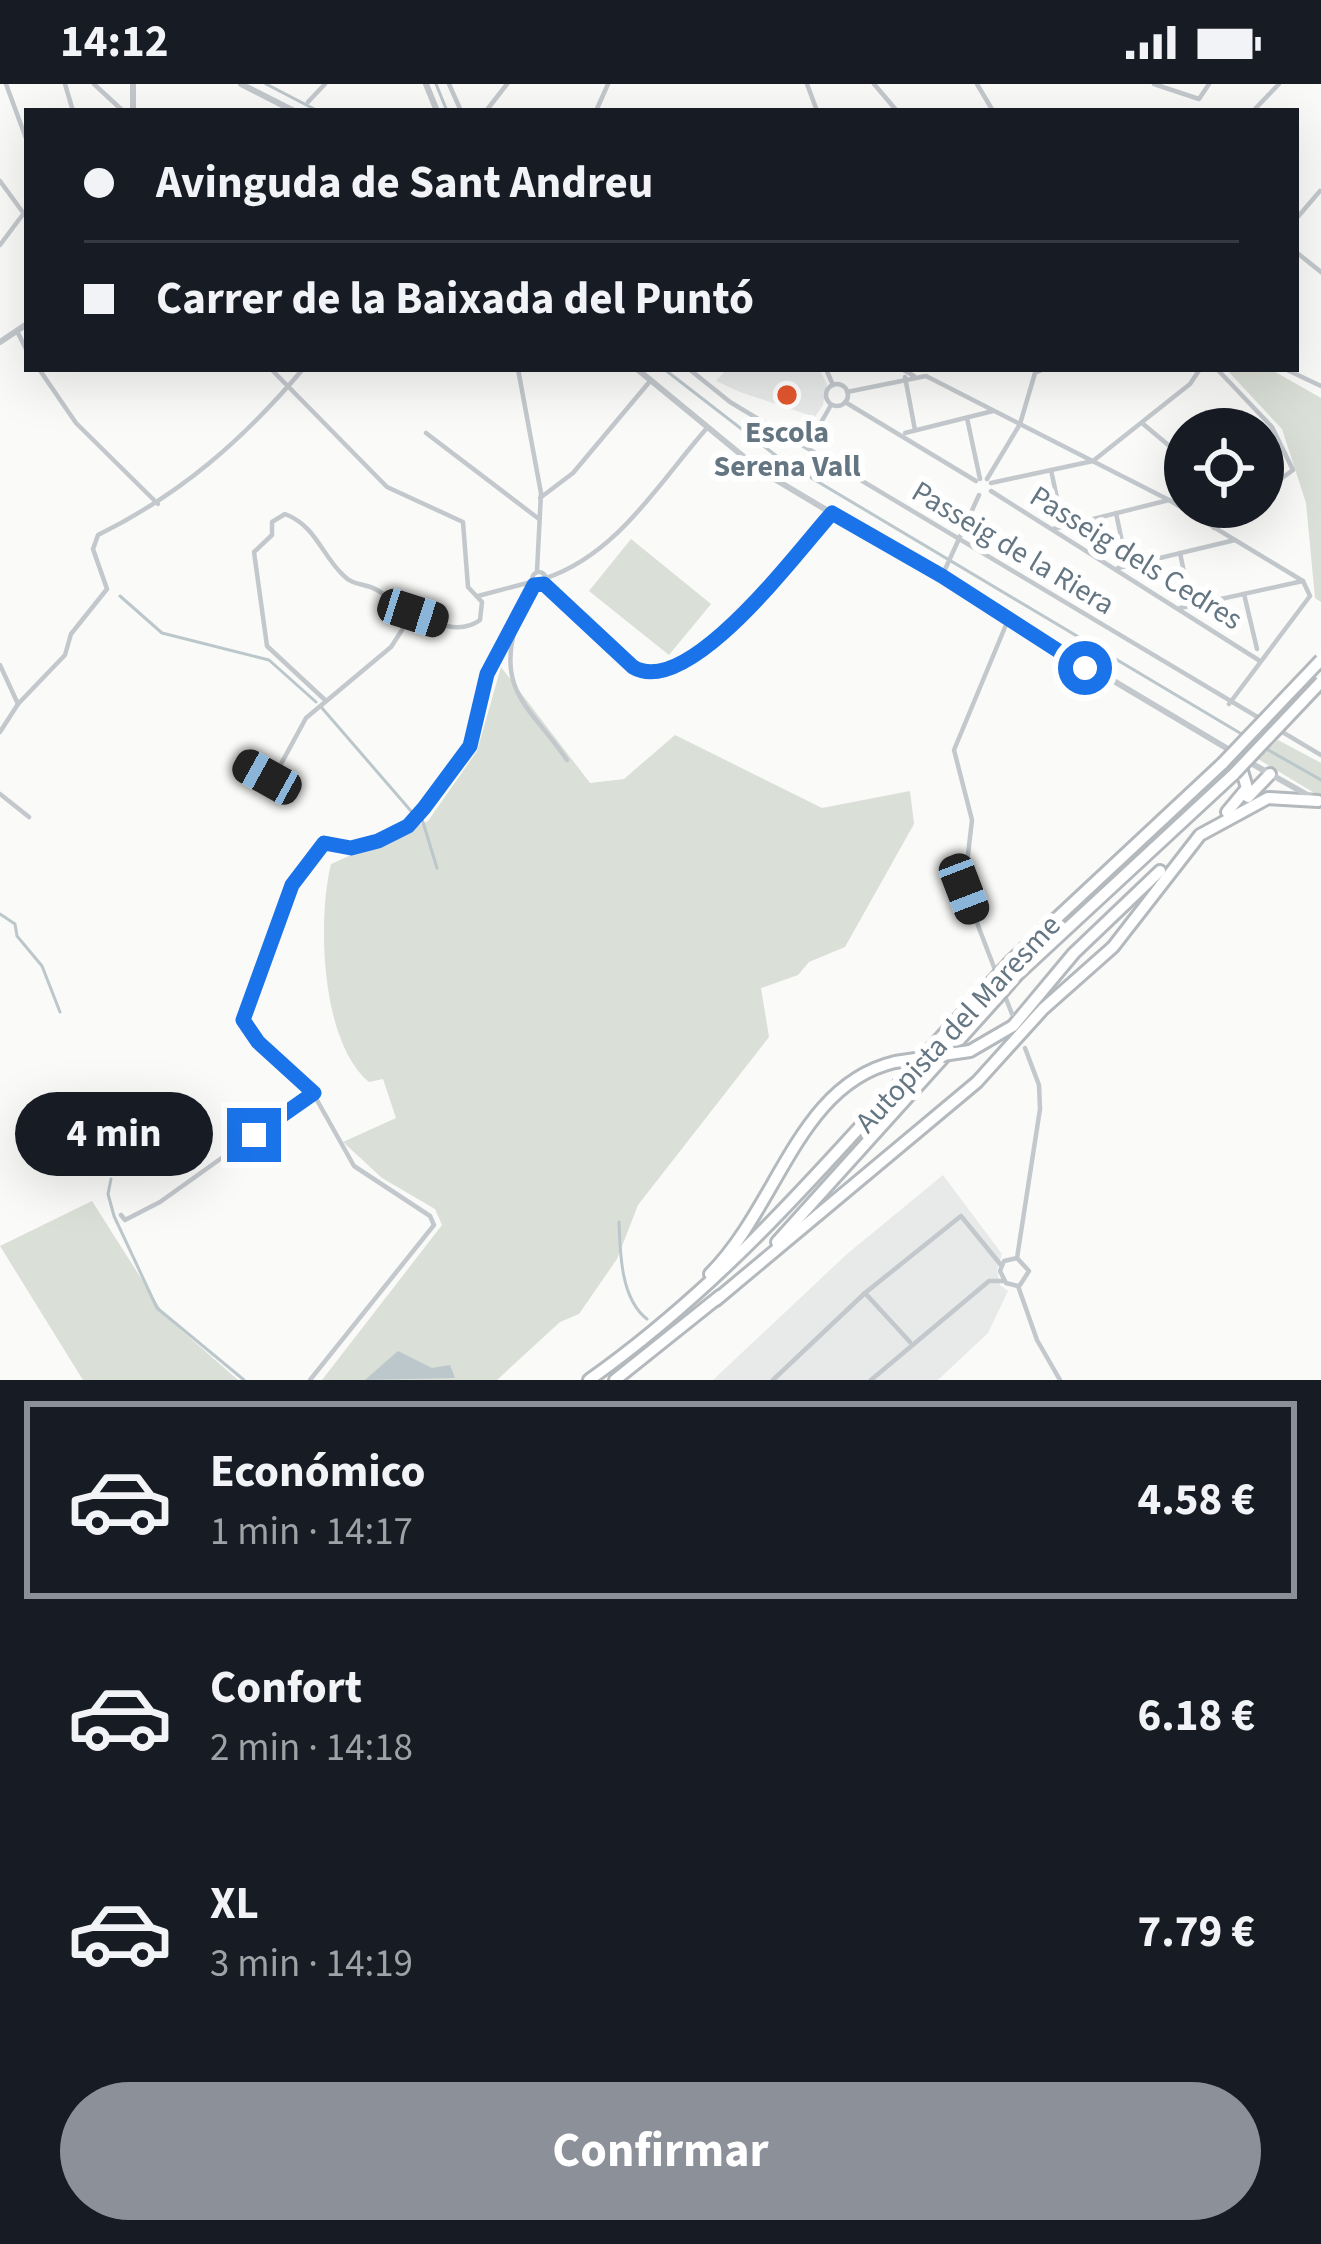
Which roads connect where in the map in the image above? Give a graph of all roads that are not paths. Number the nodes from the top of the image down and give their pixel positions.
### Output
1 (6, 84) edge
2 (94, 84) edge
3 (241, 84) edge
4 (325, 84) edge
5 (507, 84) edge
6 (874, 84) edge
7 (1154, 84) edge
8 (1209, 84) edge
9 (1279, 84) edge
10 (308, 102) dead end
11 (120, 108) edge
12 (288, 108) edge
13 (488, 108) edge
14 (894, 108) edge
15 (1256, 108) edge
16 (24, 133) edge
17 (0, 182) edge
18 (1320, 191) edge
19 (24, 211) edge
20 (24, 215) edge
21 (1299, 216) edge
22 (0, 244) edge
23 (24, 327) edge
24 (18, 333) junction
25 (0, 342) edge
26 (24, 345) edge
27 (41, 372) edge
28 (274, 372) edge
29 (300, 372) edge
30 (519, 372) edge
31 (641, 372) edge
32 (693, 372) edge
33 (827, 372) edge
34 (1037, 372) edge
35 (1197, 372) edge
36 (1220, 372) edge
37 (1291, 372) edge
38 (903, 373) edge
39 (651, 380) junction
40 (833, 385) junction
41 (1321, 386) edge
42 (288, 387) junction
43 (847, 392) junction
44 (845, 402) junction
45 (832, 404) junction
46 (1254, 408) edge
47 (993, 411) junction
48 (967, 418) junction
49 (1142, 423) junction
50 (1019, 424) junction
51 (707, 428) junction
52 (915, 430) junction
53 (426, 433) dead end
54 (902, 434) junction
55 (1164, 441) edge
56 (807, 447) junction
57 (1284, 452) edge
58 (1093, 460) junction
59 (1051, 470) junction
60 (1284, 477) edge
61 (985, 483) junction
62 (979, 495) junction
63 (1164, 497) edge
64 (541, 498) junction
65 (1164, 501) edge
66 (159, 505) junction
67 (832, 513) junction
68 (1116, 513) junction
69 (539, 519) junction
70 (1063, 526) junction
71 (1214, 528) edge
72 (1052, 529) junction
73 (959, 539) junction
74 (1235, 541) junction
75 (1180, 553) junction
76 (1127, 566) junction
77 (1114, 569) junction
78 (537, 572) junction
79 (942, 576) junction
80 (545, 581) junction
81 (1303, 581) junction
82 (532, 584) junction
83 (1244, 594) junction
84 (478, 596) junction
85 (1192, 606) junction
86 (1178, 609) junction
87 (413, 613) junction
88 (518, 620) junction
89 (1008, 620) junction
90 (1257, 649) dead end
91 (1321, 660) edge
92 (1260, 661) junction
93 (0, 665) edge
94 (1321, 682) edge
95 (325, 699) junction
96 (18, 704) junction
97 (1229, 704) junction
98 (0, 732) edge
99 (1237, 754) junction
100 (1321, 755) edge
101 (567, 760) dead end
102 (238, 761) dead end
103 (1270, 774) junction
104 (0, 794) edge
105 (1260, 801) junction
106 (1320, 802) edge
107 (1238, 806) junction
108 (29, 817) dead end
109 (1012, 1014) dead end
110 (1025, 1048) dead end
111 (314, 1093) junction
112 (121, 1215) dead end
113 (1018, 1258) junction
114 (1001, 1265) junction
115 (1003, 1281) junction
116 (1018, 1286) junction
117 (865, 1293) junction
118 (716, 1300) junction
119 (910, 1342) junction
120 (639, 1343) junction
121 (310, 1380) edge
122 (589, 1380) edge
123 (615, 1380) edge
124 (773, 1380) edge
125 (872, 1380) edge
126 (1060, 1380) edge

1 - 16 street
2 - 11 street
3 - 12 street
4 - 10 street
5 - 13 street
6 - 14 street
7 - 8 street
9 - 15 street
17 - 19 street
18 - 21 street
20 - 22 street
23 - 24 street
24 - 25 street
24 - 26 street
27 - 66 street
28 - 42 street
29 - 42 street
30 - 64 street
31 - 39 street
32 - 56 street, Passeig de la Riera
33 - 40 street
34 - 50 street
35 - 49 street
36 - 46 street
37 - 41 street
38 - 43 street
38 - 47 street
38 - 52 street
39 - 51 street
39 - 64 street
40 - 43 street
40 - 45 street
42 - 66 street
42 - 84 street
43 - 44 street
44 - 45 street
44 - 54 street, Passeig dels Cedres
45 - 56 street
47 - 48 street
47 - 50 street
48 - 52 street
48 - 61 street
49 - 55 street
49 - 58 street
50 - 58 street
50 - 61 street
51 - 67 street
51 - 80 street
52 - 54 street
53 - 69 street
54 - 61 street, Passeig dels Cedres
56 - 73 street, Passeig de la Riera
57 - 60 street
58 - 59 street
58 - 63 street
59 - 61 street
59 - 70 street
61 - 62 street
61 - 62 street
61 - 72 street, Passeig dels Cedres
62 - 73 street
64 - 69 street
65 - 68 street
66 - 96 street
67 - 79 street
67 - 80 street
68 - 70 street
68 - 76 street
69 - 78 street
70 - 72 street
71 - 74 street
72 - 77 street, Passeig dels Cedres
73 - 79 street
73 - 97 street, Passeig de la Riera
74 - 75 street
74 - 81 street
75 - 76 street
75 - 85 street
76 - 77 street
77 - 86 street, Passeig dels Cedres
78 - 80 street
78 - 82 street
79 - 89 street
80 - 82 street
81 - 83 street
81 - 92 street
82 - 84 street
82 - 88 street
83 - 85 street
83 - 90 street
84 - 87 street
85 - 86 street
86 - 92 street, Passeig dels Cedres
87 - 95 street
87 - 95 street
88 - 101 street
88 - 111 street
89 - 99 street
89 - 109 street
91 - 120 highway, Autopista del Maresme, bridge
92 - 97 street
93 - 96 street
94 - 118 highway, Autopista del Maresme, bridge
95 - 102 street
96 - 98 street
97 - 100 street, Passeig de la Riera
99 - 103 street
99 - 107 highway
103 - 105 highway
103 - 106 street
103 - 107 highway
104 - 108 street
105 - 106 highway
105 - 118 highway
107 - 120 highway, bridge
110 - 113 street
111 - 112 street
111 - 121 street
113 - 114 street
113 - 116 street
114 - 115 street
114 - 117 street
115 - 116 street
115 - 119 street
116 - 126 street
117 - 119 street
117 - 124 street
118 - 123 highway, Autopista del Maresme
119 - 125 street
120 - 122 highway, Autopista del Maresme

